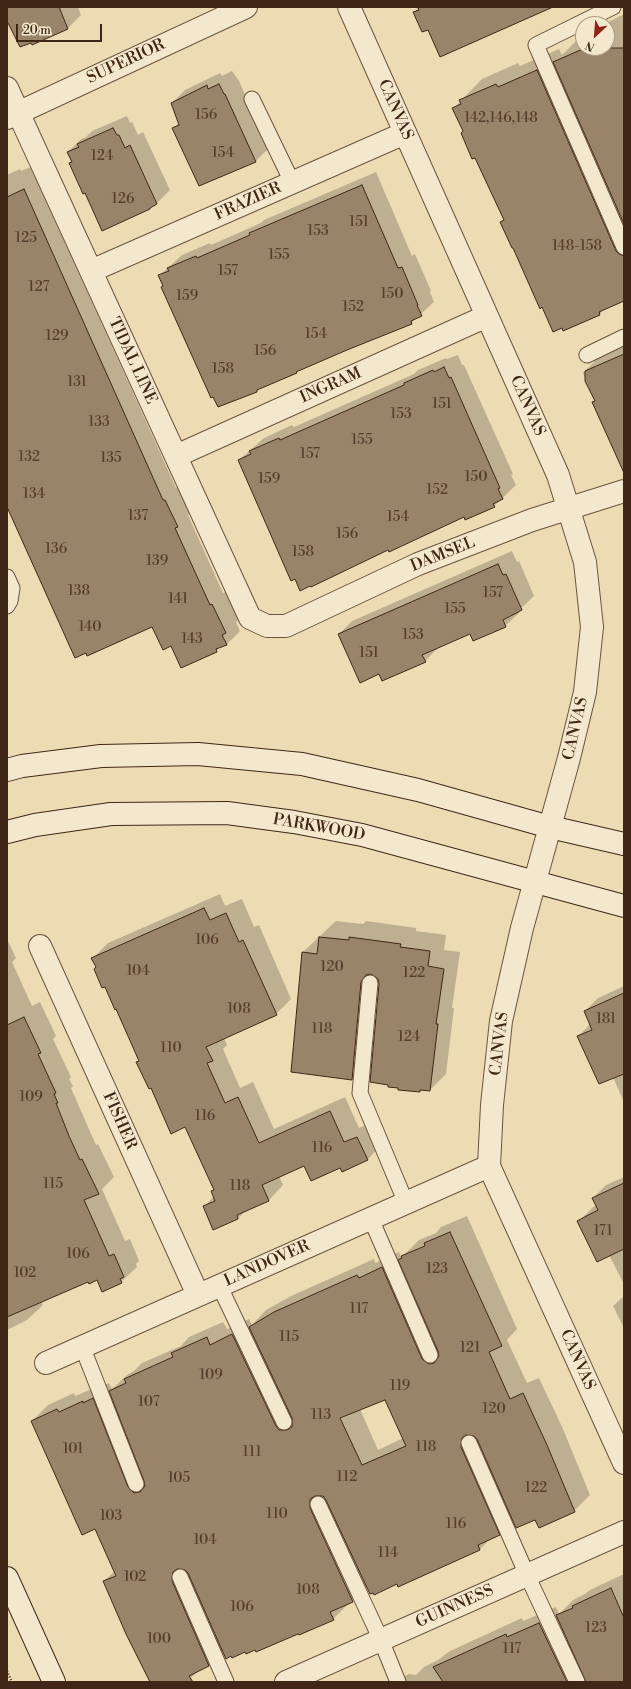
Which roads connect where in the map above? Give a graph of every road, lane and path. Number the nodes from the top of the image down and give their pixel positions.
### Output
1 (246, 7) edge
2 (349, 7) edge
3 (613, 7) edge
4 (7, 88) edge
5 (252, 99) dead end
6 (13, 115) edge
7 (405, 133) junction
8 (292, 182) junction
9 (624, 247) edge
10 (90, 270) junction
11 (487, 316) junction
12 (624, 336) edge
13 (587, 355) dead end
14 (176, 456) junction
15 (624, 491) edge
16 (569, 509) junction
17 (7, 577) edge
18 (9, 604) edge
19 (267, 626) joint
20 (7, 770) edge
21 (550, 827) junction
22 (7, 832) edge
23 (624, 844) edge
24 (535, 882) junction
25 (624, 906) edge
26 (40, 946) dead end
27 (370, 983) dead end
28 (489, 1166) junction
29 (406, 1203) junction
30 (371, 1219) junction
31 (219, 1285) junction
32 (198, 1295) junction
33 (82, 1346) junction
34 (430, 1355) dead end
35 (46, 1362) dead end
36 (284, 1422) dead end
37 (469, 1443) dead end
38 (624, 1463) edge
39 (136, 1484) dead end
40 (318, 1504) dead end
41 (624, 1532) edge
42 (527, 1575) junction
43 (180, 1577) dead end
44 (7, 1578) edge
45 (381, 1640) junction
46 (7, 1671) edge
47 (12, 1682) edge
48 (54, 1682) edge
49 (226, 1682) edge
50 (286, 1682) edge
51 (398, 1682) edge
52 (577, 1682) edge

1 - 6 street, SUPERIOR
2 - 7 street, CANVAS
3 - 9 lane
4 - 6 street, TIDAL LINE
5 - 8 lane
6 - 10 street, TIDAL LINE
7 - 8 street, FRAZIER
7 - 11 street, CANVAS
8 - 10 street, FRAZIER
10 - 14 street, TIDAL LINE
11 - 14 street, INGRAM
11 - 16 street, CANVAS
12 - 13 lane
14 - 19 street, TIDAL LINE
15 - 16 street, DAMSEL
16 - 19 street, DAMSEL
16 - 21 street, CANVAS
17 - 18 lane
20 - 21 street
21 - 23 street
21 - 24 street, CANVAS
22 - 24 street, PARKWOOD
24 - 25 street, PARKWOOD
24 - 28 street, CANVAS
26 - 32 street, FISHER
27 - 29 lane
28 - 29 street, LANDOVER
28 - 38 street, CANVAS
29 - 30 street, LANDOVER
30 - 31 street, LANDOVER
30 - 34 lane
31 - 32 street, LANDOVER
31 - 36 lane
32 - 33 street, LANDOVER
33 - 35 street, LANDOVER
33 - 39 lane
37 - 42 lane
40 - 45 lane
41 - 42 street, GUINNESS
42 - 45 street, GUINNESS
42 - 52 lane
43 - 49 lane
44 - 48 street
45 - 50 street, GUINNESS
45 - 51 lane
46 - 47 path

